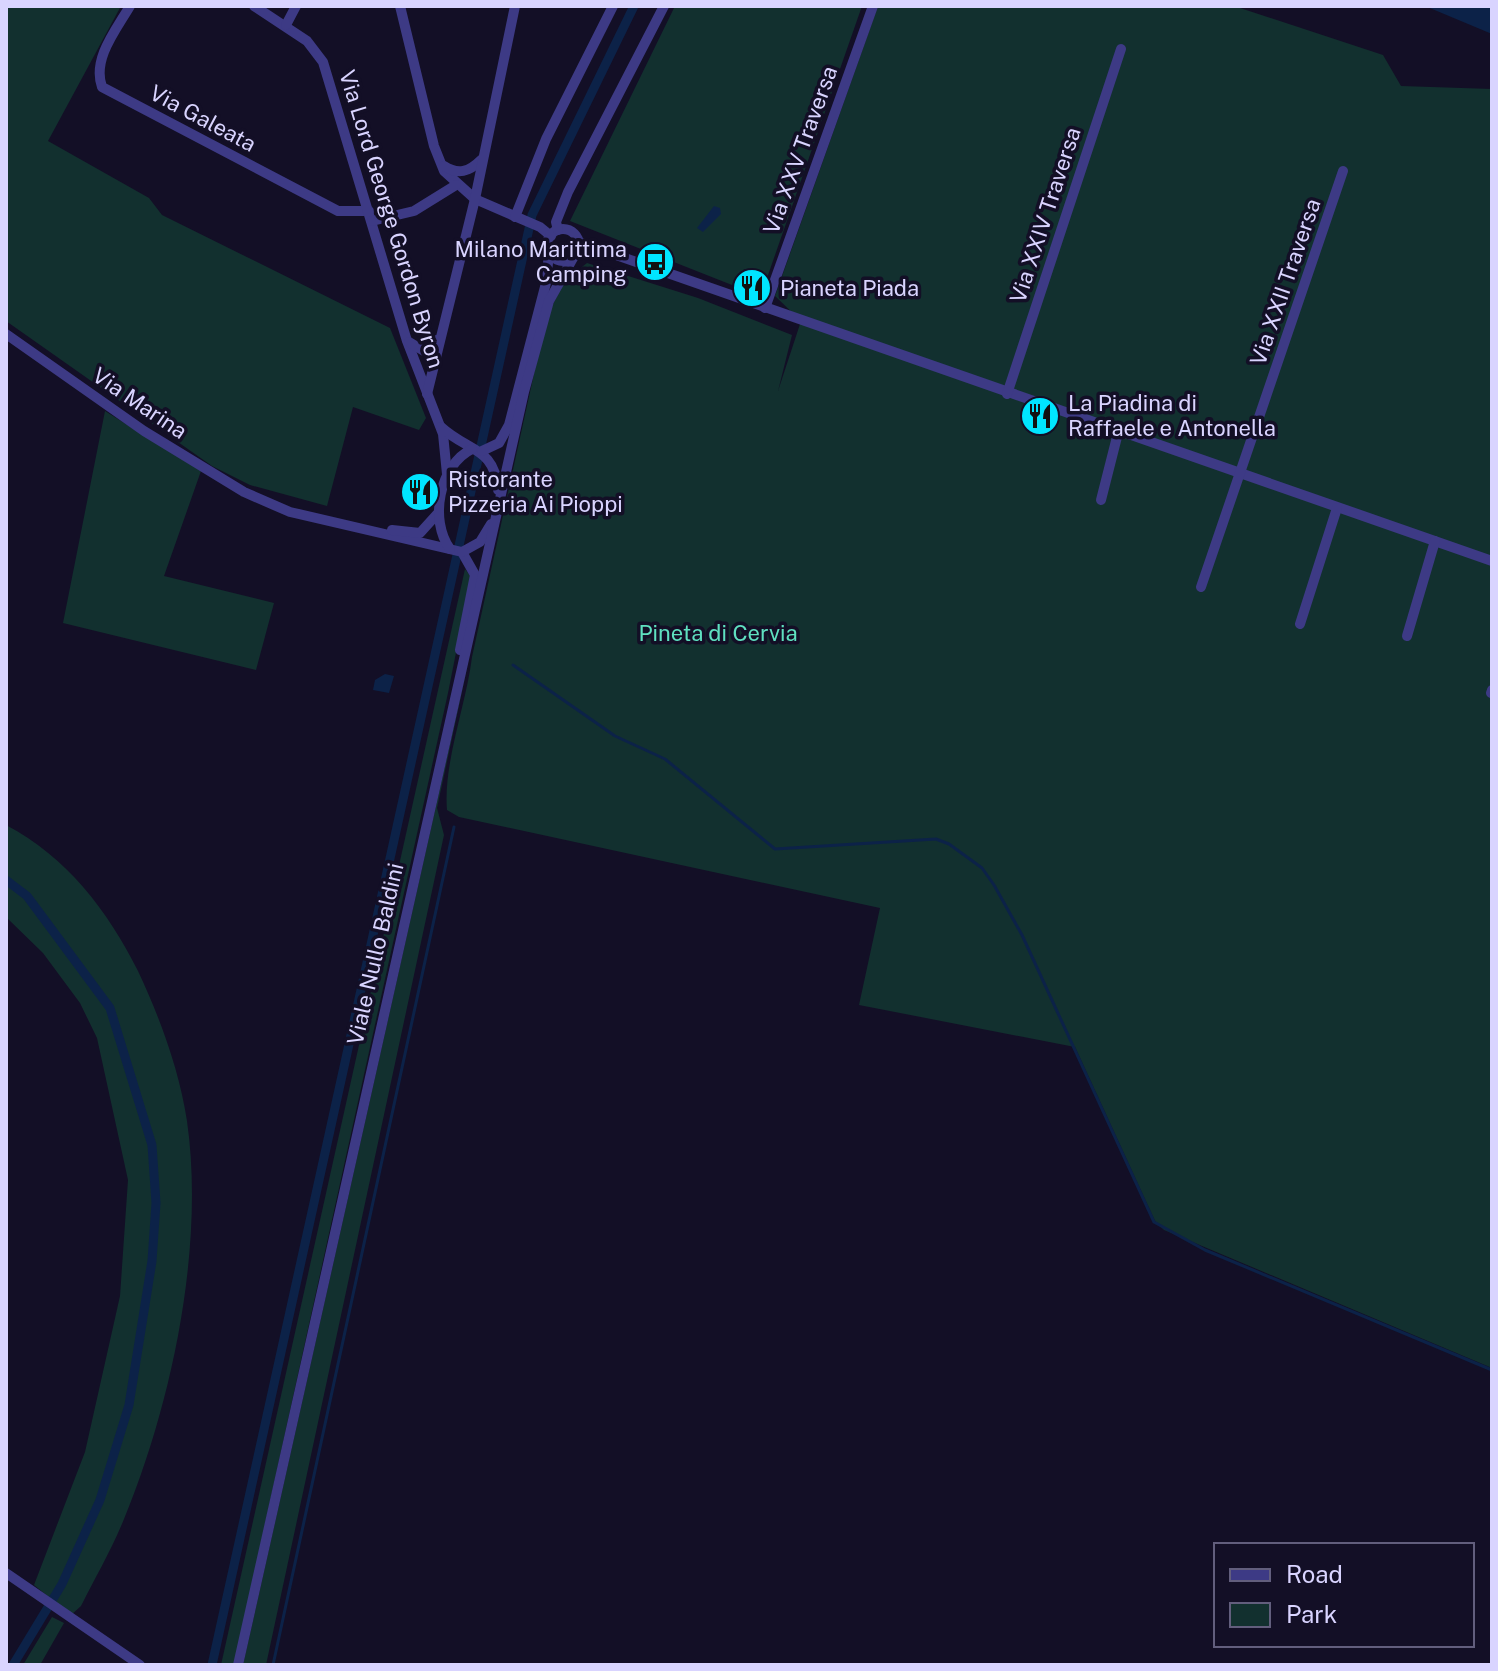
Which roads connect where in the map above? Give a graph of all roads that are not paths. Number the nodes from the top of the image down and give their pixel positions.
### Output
1 (130, 6) edge
2 (254, 6) edge
3 (296, 6) edge
4 (400, 6) edge
5 (515, 6) edge
6 (613, 6) edge
7 (664, 6) edge
8 (873, 6) edge
9 (286, 25) junction
10 (1121, 49) dead end
11 (481, 160) junction
12 (439, 163) junction
13 (1343, 171) dead end
14 (456, 185) junction
15 (475, 199) junction
16 (371, 216) junction
17 (517, 218) junction
18 (554, 233) junction
19 (577, 250) junction
20 (549, 253) junction
21 (765, 308) junction
22 (6, 334) edge
23 (439, 337) junction
24 (407, 341) junction
25 (1007, 394) junction
26 (426, 396) junction
27 (440, 426) junction
28 (1118, 433) junction
29 (477, 450) junction
30 (447, 474) junction
31 (1241, 476) junction
32 (256, 498) junction
33 (1101, 500) dead end
34 (499, 506) junction
35 (1337, 508) junction
36 (439, 512) junction
37 (1435, 541) junction
38 (450, 549) junction
39 (462, 552) junction
40 (1492, 561) edge
41 (1201, 587) dead end
42 (1300, 624) dead end
43 (1407, 636) dead end
44 (449, 711) junction
45 (6, 1573) edge
46 (140, 1665) edge
47 (238, 1665) edge

1 - 16 street, Via Galeata
2 - 9 street, Via Lord George Gordon Byron
3 - 9 street
4 - 12 street
5 - 11 street
6 - 17 street
7 - 18 street
8 - 21 street, Via XXV Traversa
9 - 16 street, Via Lord George Gordon Byron
10 - 25 street, Via XXIV Traversa
11 - 12 street
11 - 15 street
12 - 14 street
13 - 31 street, Via XXII Traversa
14 - 15 street
14 - 16 street
15 - 17 street
15 - 23 street
16 - 24 street, Via Lord George Gordon Byron
17 - 18 street
18 - 19 street
18 - 20 street
19 - 20 street
19 - 21 street
19 - 34 street, Viale Nullo Baldini
20 - 29 street
21 - 25 street
22 - 32 street, Via Marina
23 - 24 street
23 - 26 street
24 - 26 street, Via Lord George Gordon Byron
25 - 28 street
26 - 27 street, Via Lord George Gordon Byron
27 - 29 street, Via Lord George Gordon Byron
27 - 30 street, Via Lord George Gordon Byron
28 - 31 street
28 - 33 street
29 - 30 street
29 - 34 street
30 - 36 street
31 - 35 street
31 - 41 street, Via XXII Traversa
32 - 36 street, Via Marina
32 - 38 street, Via Marina
34 - 39 street
34 - 44 street, Viale Nullo Baldini
35 - 37 street
35 - 42 street
36 - 38 street
37 - 40 street
37 - 43 street
38 - 39 street, Via Marina
39 - 44 street
44 - 47 street, Viale Nullo Baldini
45 - 46 street

